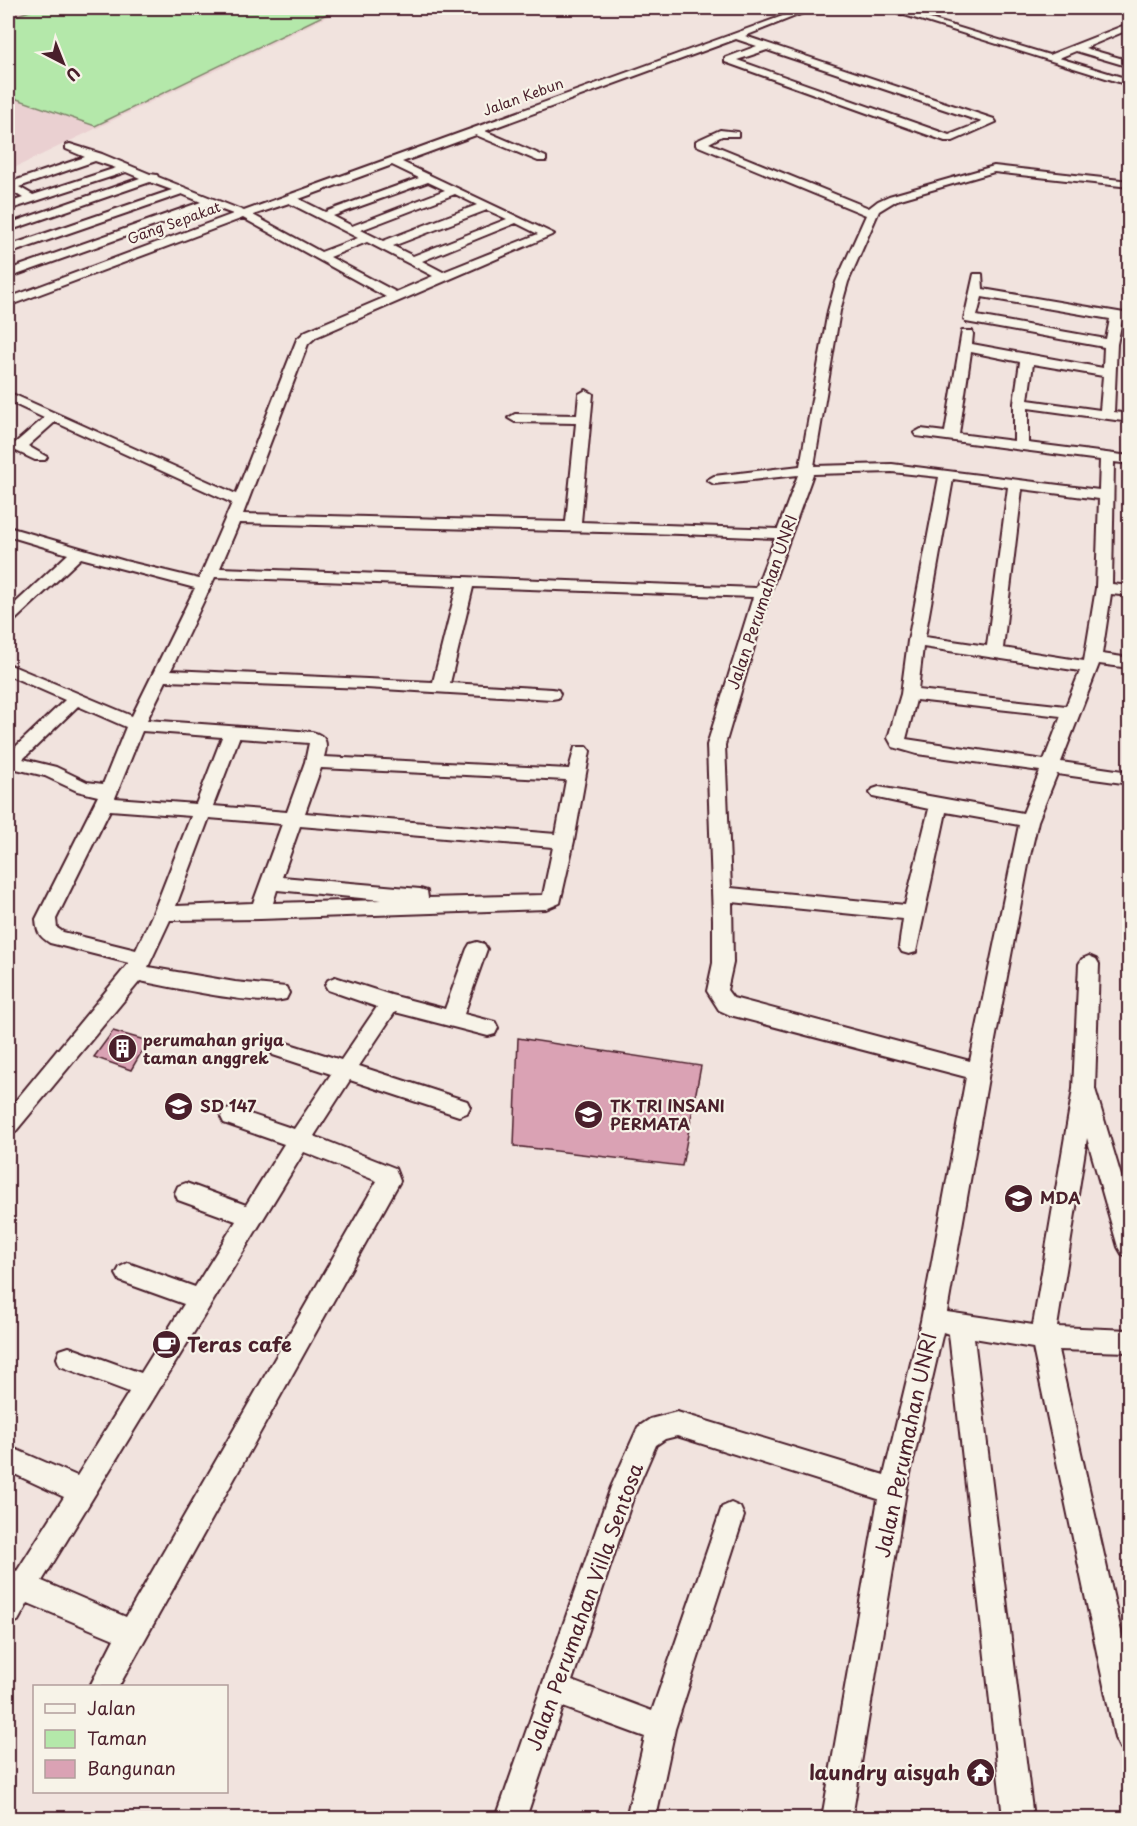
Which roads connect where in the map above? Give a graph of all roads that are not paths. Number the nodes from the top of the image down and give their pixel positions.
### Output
1 (812, 8) edge
2 (886, 8) edge
3 (1130, 26) edge
4 (735, 35) junction
5 (767, 46) junction
6 (1077, 48) junction
7 (697, 49) junction
8 (796, 56) junction
9 (1050, 58) junction
10 (728, 60) junction
11 (825, 66) junction
12 (1130, 66) edge
13 (758, 69) junction
14 (856, 76) junction
15 (1109, 76) junction
16 (786, 80) junction
17 (1125, 81) dead end
18 (887, 87) junction
19 (816, 91) junction
20 (919, 98) junction
21 (848, 102) junction
22 (890, 110) junction
23 (955, 110) junction
24 (916, 127) junction
25 (476, 130) junction
26 (734, 134) dead end
27 (70, 147) dead end
28 (98, 156) junction
29 (542, 159) dead end
30 (392, 161) junction
31 (128, 168) junction
32 (153, 177) junction
33 (428, 178) junction
34 (1130, 184) edge
35 (184, 190) junction
36 (456, 190) junction
37 (32, 199) junction
38 (290, 199) junction
39 (214, 201) junction
40 (488, 205) junction
41 (8, 207) edge
42 (55, 212) junction
43 (243, 214) junction
44 (873, 214) junction
45 (324, 216) junction
46 (517, 219) junction
47 (10, 225) edge
48 (80, 225) junction
49 (352, 230) junction
50 (107, 238) junction
51 (367, 238) junction
52 (40, 239) junction
53 (382, 246) junction
54 (8, 250) edge
55 (65, 253) junction
56 (135, 253) junction
57 (321, 256) junction
58 (412, 261) junction
59 (8, 274) edge
60 (443, 276) junction
61 (978, 277) dead end
62 (977, 292) junction
63 (14, 297) edge
64 (396, 297) junction
65 (8, 302) edge
66 (1123, 317) edge
67 (970, 320) junction
68 (1111, 344) junction
69 (965, 347) junction
70 (1027, 359) junction
71 (1109, 373) junction
72 (586, 394) dead end
73 (8, 396) edge
74 (1021, 403) junction
75 (1107, 414) junction
76 (52, 417) junction
77 (514, 418) dead end
78 (1130, 418) edge
79 (584, 419) junction
80 (921, 434) dead end
81 (951, 438) junction
82 (1021, 446) junction
83 (40, 457) dead end
84 (1107, 457) junction
85 (1130, 460) edge
86 (806, 470) junction
87 (947, 474) junction
88 (714, 480) dead end
89 (1015, 484) junction
90 (1107, 496) junction
91 (240, 501) junction
92 (234, 518) junction
93 (573, 526) junction
94 (8, 531) edge
95 (784, 534) junction
96 (78, 553) junction
97 (207, 579) junction
98 (466, 583) junction
99 (1104, 588) junction
100 (1130, 591) edge
101 (762, 592) junction
102 (8, 618) edge
103 (916, 641) junction
104 (994, 652) junction
105 (1091, 663) junction
106 (1130, 663) edge
107 (8, 669) edge
108 (159, 675) junction
109 (440, 687) junction
110 (552, 694) dead end
111 (909, 694) junction
112 (76, 699) junction
113 (1071, 712) junction
114 (136, 725) junction
115 (232, 733) junction
116 (581, 751) dead end
117 (314, 762) junction
118 (1050, 765) junction
119 (577, 775) junction
120 (1130, 778) edge
121 (879, 793) dead end
122 (106, 797) junction
123 (939, 804) junction
124 (203, 811) junction
125 (293, 818) junction
126 (1029, 821) junction
127 (565, 840) junction
128 (271, 883) junction
129 (722, 894) junction
130 (485, 904) junction
131 (260, 912) junction
132 (163, 913) junction
133 (913, 914) junction
134 (909, 947) dead end
135 (477, 949) dead end
136 (1089, 964) dead end
137 (138, 966) junction
138 (334, 985) dead end
139 (279, 993) dead end
140 (385, 1010) junction
141 (452, 1019) junction
142 (488, 1028) dead end
143 (280, 1049) dead end
144 (344, 1070) junction
145 (978, 1072) junction
146 (1084, 1089) junction
147 (459, 1107) dead end
148 (232, 1117) dead end
149 (8, 1125) edge
150 (299, 1140) junction
151 (186, 1193) dead end
152 (252, 1217) junction
153 (1130, 1247) edge
154 (128, 1274) dead end
155 (200, 1299) junction
156 (933, 1321) junction
157 (960, 1326) junction
158 (1043, 1338) junction
159 (1130, 1341) edge
160 (69, 1358) dead end
161 (146, 1387) junction
162 (8, 1458) edge
163 (81, 1491) junction
164 (893, 1491) junction
165 (731, 1516) dead end
166 (15, 1583) edge
167 (8, 1611) edge
168 (132, 1633) junction
169 (106, 1685) edge
170 (554, 1689) junction
171 (661, 1729) junction
172 (1130, 1738) edge
173 (511, 1818) edge
174 (640, 1818) edge
175 (837, 1818) edge
176 (1017, 1818) edge

1 - 4 street, Jalan Kebun
2 - 9 street
3 - 6 street
4 - 5 street
4 - 7 street, Jalan Kebun
5 - 8 street
5 - 10 street
6 - 9 street
6 - 12 street
7 - 10 street
7 - 25 street, Jalan Kebun
8 - 11 street
8 - 13 street
9 - 15 street
10 - 13 street
11 - 14 street
11 - 16 street
12 - 15 street
13 - 16 street
14 - 18 street
14 - 19 street
15 - 17 street
16 - 19 street
18 - 20 street
18 - 21 street
19 - 21 street
20 - 22 street
20 - 23 street
21 - 22 street
22 - 24 street
23 - 24 street
23 - 24 street
25 - 29 street
25 - 30 street, Jalan Kebun
26 - 44 street
27 - 28 street, Gang Sepakat
28 - 31 street, Gang Sepakat
28 - 37 street
30 - 33 street
30 - 38 street, Jalan Kebun
31 - 32 street, Gang Sepakat
31 - 37 street
32 - 35 street, Gang Sepakat
32 - 42 street
33 - 36 street
33 - 45 street
34 - 44 street
35 - 39 street, Gang Sepakat
35 - 48 street
36 - 40 street
36 - 49 street
37 - 41 street
38 - 43 street, Jalan Kebun
38 - 45 street
39 - 43 street, Gang Sepakat
39 - 50 street
40 - 46 street
40 - 53 street
42 - 47 street
42 - 48 street
43 - 56 street, Gang Sepakat
43 - 57 street
44 - 86 street, Jalan Perumahan UNRI
45 - 49 street
46 - 58 street
46 - 60 street
48 - 52 street
49 - 51 street
50 - 55 street
50 - 56 street
51 - 53 street
51 - 57 street
52 - 54 street
52 - 55 street
53 - 58 street
55 - 59 street
56 - 63 street, Gang Sepakat
57 - 64 street
58 - 60 street
60 - 64 street
61 - 62 street
62 - 66 street
62 - 67 street
63 - 65 street, Gang Sepakat
64 - 91 street
66 - 68 street
67 - 68 street
67 - 69 street
68 - 71 street
69 - 70 street
69 - 81 street
70 - 71 street
70 - 74 street
71 - 75 street
72 - 79 street
73 - 76 street
74 - 75 street
74 - 82 street
75 - 78 street
76 - 83 street
76 - 91 street
77 - 79 street
79 - 93 street
80 - 81 street
81 - 82 street
82 - 84 street
84 - 85 street
84 - 90 street, Jalan Perumahan UNRI
86 - 87 street
86 - 88 street
86 - 95 street, Jalan Perumahan UNRI
87 - 89 street
87 - 103 street
89 - 90 street
89 - 104 street
90 - 99 street, Jalan Perumahan UNRI
91 - 92 street
92 - 93 street
92 - 97 street
93 - 95 street
94 - 96 street
95 - 101 street, Jalan Perumahan UNRI
96 - 97 street
96 - 102 street
97 - 98 street
97 - 108 street
98 - 101 street
98 - 109 street
99 - 100 street
99 - 105 street, Jalan Perumahan UNRI
101 - 129 street, Jalan Perumahan UNRI
103 - 104 street
103 - 111 street
104 - 105 street
105 - 106 street
105 - 113 street, Jalan Perumahan UNRI
107 - 112 street
108 - 109 street
108 - 114 street
109 - 110 street
111 - 113 street
111 - 118 street
112 - 114 street
112 - 122 street
113 - 118 street, Jalan Perumahan UNRI
114 - 115 street
114 - 122 street
115 - 117 street
115 - 124 street
116 - 119 street
117 - 119 street
117 - 125 street
118 - 120 street
118 - 126 street, Jalan Perumahan UNRI
119 - 127 street
121 - 123 street
122 - 124 street
122 - 137 street
123 - 126 street
123 - 133 street
124 - 125 street
124 - 132 street
125 - 127 street
125 - 128 street
126 - 145 street, Jalan Perumahan UNRI
127 - 130 street
128 - 130 street
128 - 131 street
129 - 133 street
129 - 145 street, Jalan Perumahan UNRI
130 - 131 street
131 - 132 street
132 - 137 street
133 - 134 street
135 - 141 street
136 - 146 street
137 - 139 street
137 - 149 street
138 - 140 street
140 - 141 street
140 - 144 street
141 - 142 street
143 - 144 street
144 - 147 street
144 - 150 street
145 - 156 street, Jalan Perumahan UNRI
146 - 153 street
146 - 158 street
148 - 150 street
150 - 152 street
150 - 168 street
151 - 152 street
152 - 155 street
154 - 155 street
155 - 161 street
156 - 157 street
156 - 164 street, Jalan Perumahan UNRI
157 - 158 street
157 - 176 street
158 - 159 street
158 - 172 street
160 - 161 street
161 - 163 street
162 - 163 street
163 - 166 street
164 - 170 street, Jalan Perumahan Villa Sentosa
164 - 175 street, Jalan Perumahan UNRI
165 - 171 street
166 - 167 street
166 - 168 street
168 - 169 street
170 - 171 street
170 - 173 street, Jalan Perumahan Villa Sentosa
171 - 174 street

